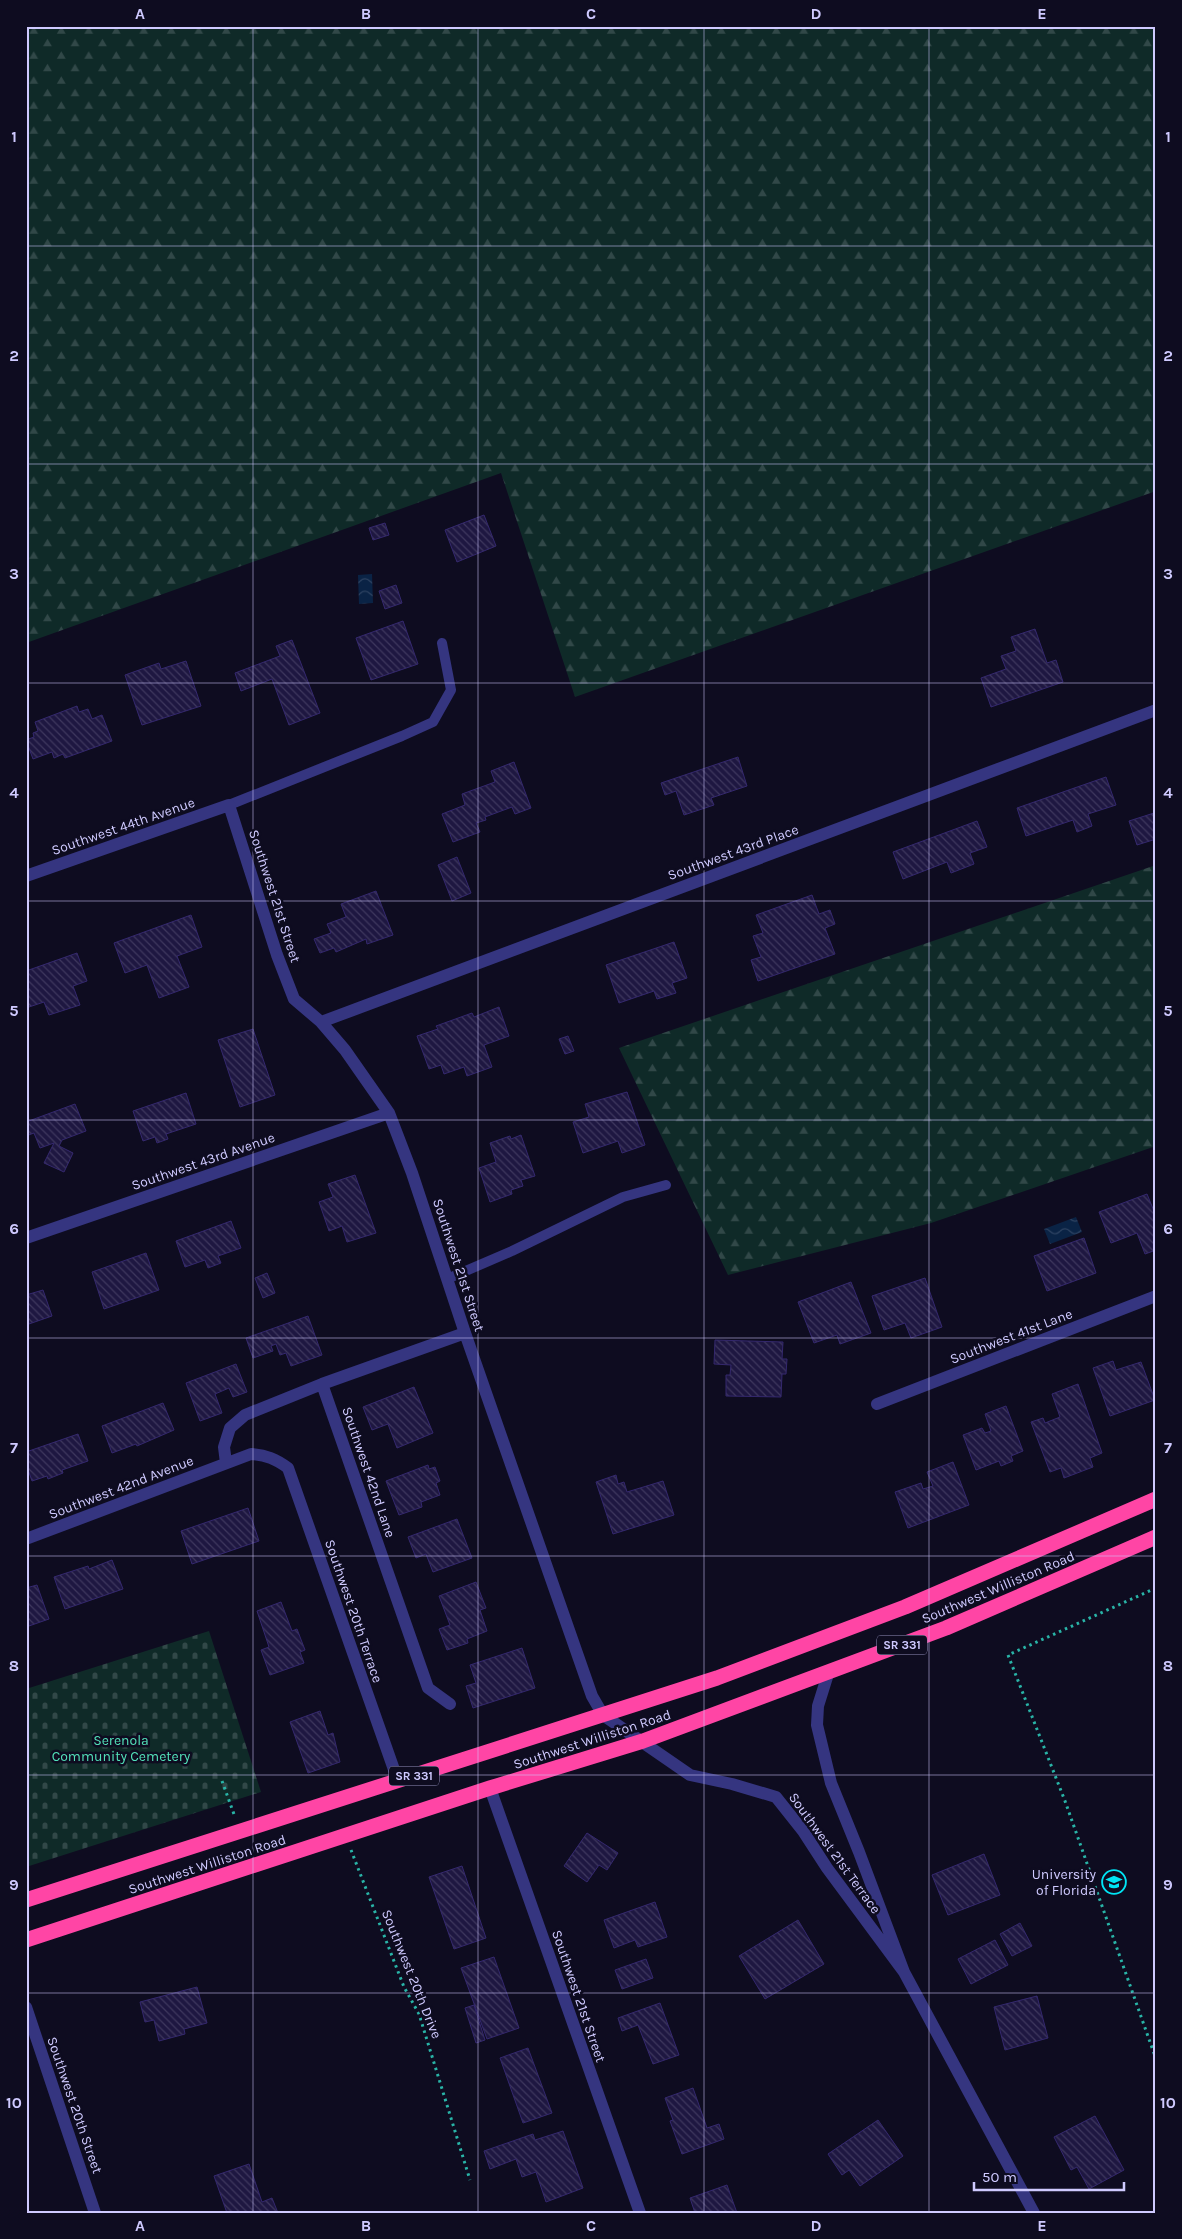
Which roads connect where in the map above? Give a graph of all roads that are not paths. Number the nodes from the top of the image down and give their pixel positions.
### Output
1 (442, 643) dead end
2 (1156, 710) edge
3 (229, 805) junction
4 (26, 876) edge
5 (321, 1022) junction
6 (389, 1113) junction
7 (666, 1185) dead end
8 (26, 1238) edge
9 (447, 1279) junction
10 (1156, 1296) edge
11 (465, 1333) junction
12 (322, 1384) junction
13 (877, 1404) dead end
14 (272, 1458) joint
15 (226, 1463) junction
16 (1156, 1500) edge
17 (1156, 1537) edge
18 (26, 1539) edge
19 (828, 1674) junction
20 (450, 1704) dead end
21 (602, 1715) junction
22 (643, 1742) junction
23 (398, 1781) junction
24 (490, 1788) junction
25 (26, 1900) edge
26 (26, 1940) edge
27 (904, 1972) junction
28 (26, 2007) edge
29 (96, 2213) edge
30 (640, 2213) edge
31 (1034, 2213) edge

1 - 3 lane
2 - 5 street, Southwest 43rd Place
3 - 4 street, Southwest 44th Avenue
3 - 5 street, Southwest 21st Street
5 - 6 street, Southwest 21st Street
6 - 8 street, Southwest 43rd Avenue
6 - 9 street, Southwest 21st Street
7 - 9 lane
9 - 11 street, Southwest 21st Street
10 - 13 street, Southwest 41st Lane
11 - 12 street
11 - 21 street, Southwest 21st Street
12 - 15 street
12 - 20 street, Southwest 42nd Lane
14 - 15 street, Southwest 42nd Avenue
14 - 23 street, Southwest 20th Terrace
15 - 18 street, Southwest 42nd Avenue
16 - 21 highway, Southwest Williston Road / SR 331
17 - 19 highway, Southwest Williston Road / SR 331
19 - 22 highway, Southwest Williston Road / SR 331
19 - 27 street, Southwest 21st Terrace
21 - 22 street
21 - 23 highway, Southwest Williston Road / SR 331
22 - 24 highway, Southwest Williston Road / SR 331
22 - 27 street, Southwest 21st Terrace
23 - 25 highway, Southwest Williston Road / SR 331
24 - 26 highway, Southwest Williston Road / SR 331
24 - 30 street, Southwest 21st Street
27 - 31 street, Southwest 21st Terrace
28 - 29 street, Southwest 20th Street

